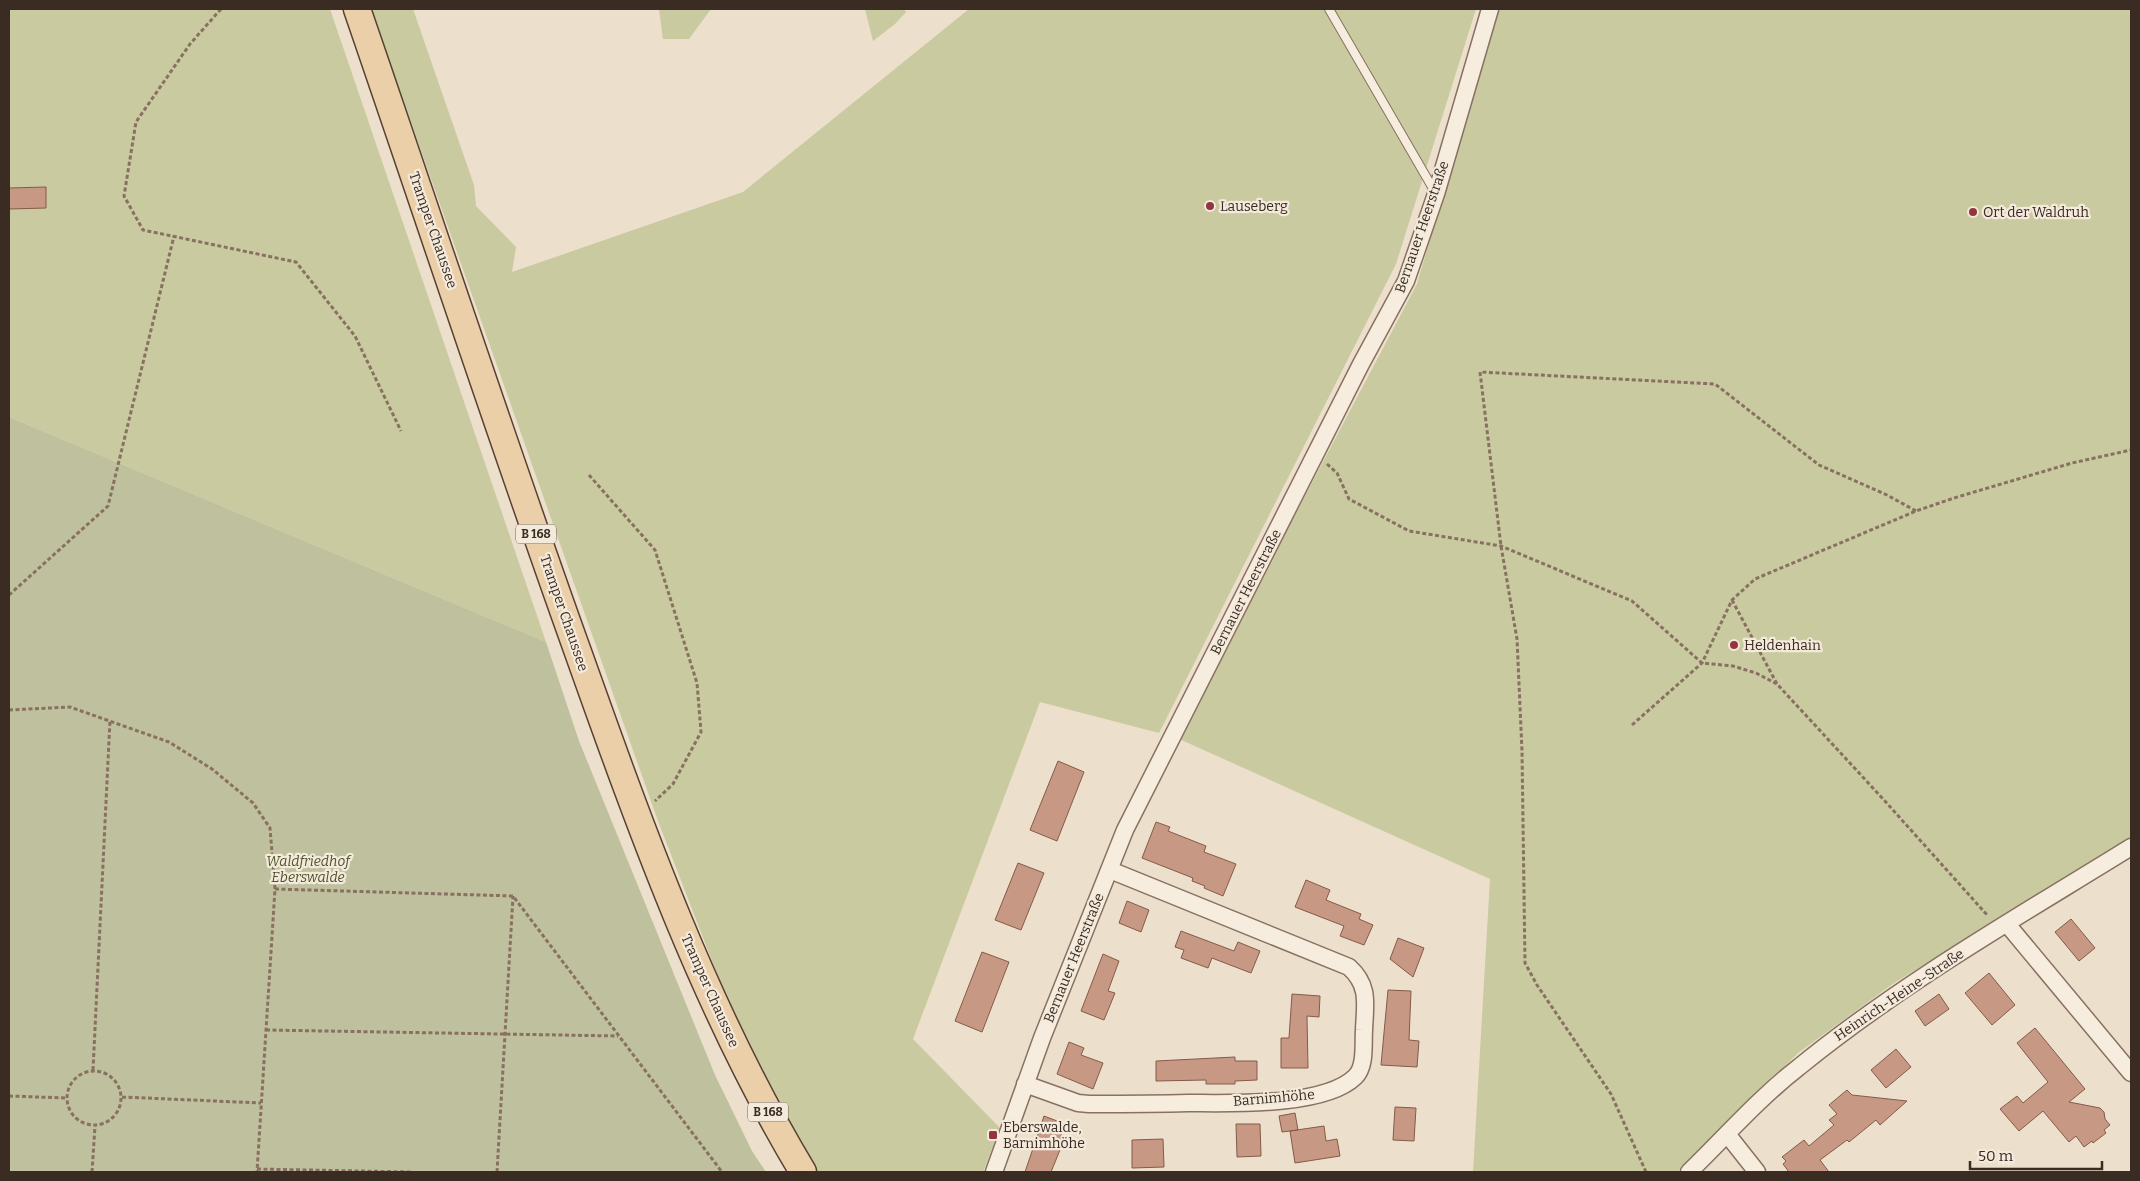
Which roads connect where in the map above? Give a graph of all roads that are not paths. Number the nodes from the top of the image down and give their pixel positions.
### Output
1 (357, 9) edge
2 (1329, 9) edge
3 (1490, 9) edge
4 (1436, 194) junction
5 (2131, 847) edge
6 (1110, 870) junction
7 (2002, 927) junction
8 (2131, 1073) edge
9 (1025, 1084) junction
10 (1727, 1134) junction
11 (803, 1172) edge
12 (994, 1172) edge
13 (1689, 1172) edge
14 (1757, 1172) edge

1 - 11 main road, Tramper Chaussee / B 168
2 - 4 lane
3 - 4 street, Bernauer Heerstraße
4 - 6 street, Bernauer Heerstraße
5 - 7 street, Heinrich-Heine-Straße
6 - 9 street, Bernauer Heerstraße
6 - 9 street, Barnimhöhe
7 - 8 street
7 - 10 street, Heinrich-Heine-Straße
9 - 12 street, Bernauer Heerstraße
10 - 13 street, Heinrich-Heine-Straße
10 - 14 street

